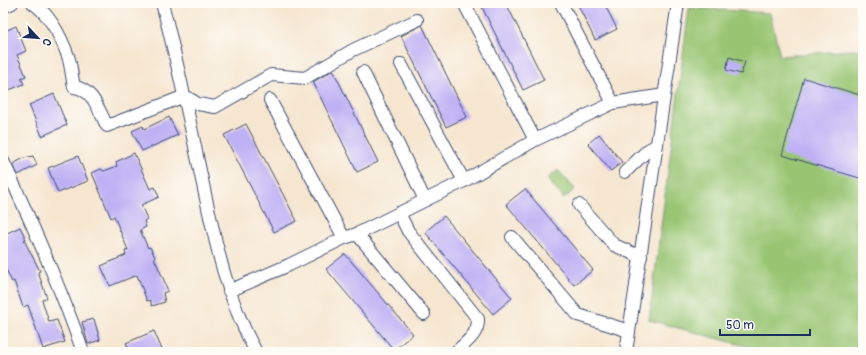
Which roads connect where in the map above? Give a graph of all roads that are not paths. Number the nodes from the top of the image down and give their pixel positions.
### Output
1 (12, 3) edge
2 (33, 3) edge
3 (162, 3) edge
4 (464, 3) edge
5 (561, 3) edge
6 (678, 3) edge
7 (3, 7) edge
8 (417, 20) dead end
9 (402, 64) dead end
10 (363, 72) dead end
11 (185, 96) junction
12 (664, 96) junction
13 (270, 100) dead end
14 (613, 103) junction
15 (535, 140) junction
16 (657, 145) junction
17 (3, 161) edge
18 (625, 172) dead end
19 (464, 180) junction
20 (425, 200) junction
21 (580, 205) dead end
22 (399, 213) junction
23 (357, 234) junction
24 (512, 237) dead end
25 (344, 238) junction
26 (641, 257) junction
27 (229, 291) junction
28 (424, 314) dead end
29 (629, 331) junction
30 (82, 352) edge
31 (256, 352) edge
32 (456, 352) edge
33 (626, 352) edge

1 - 7 street
2 - 11 street
3 - 11 street
4 - 15 street
5 - 14 street
6 - 12 street
8 - 11 street
9 - 19 street
10 - 20 street
11 - 27 street
12 - 14 street
12 - 16 street
13 - 25 street
14 - 15 street
15 - 19 street
16 - 18 street
16 - 26 street
17 - 30 street
19 - 20 street
20 - 22 street
21 - 26 street
22 - 23 street
22 - 32 street
23 - 25 street
23 - 28 street
24 - 29 street
25 - 27 street
26 - 29 street
27 - 31 street
29 - 33 street

